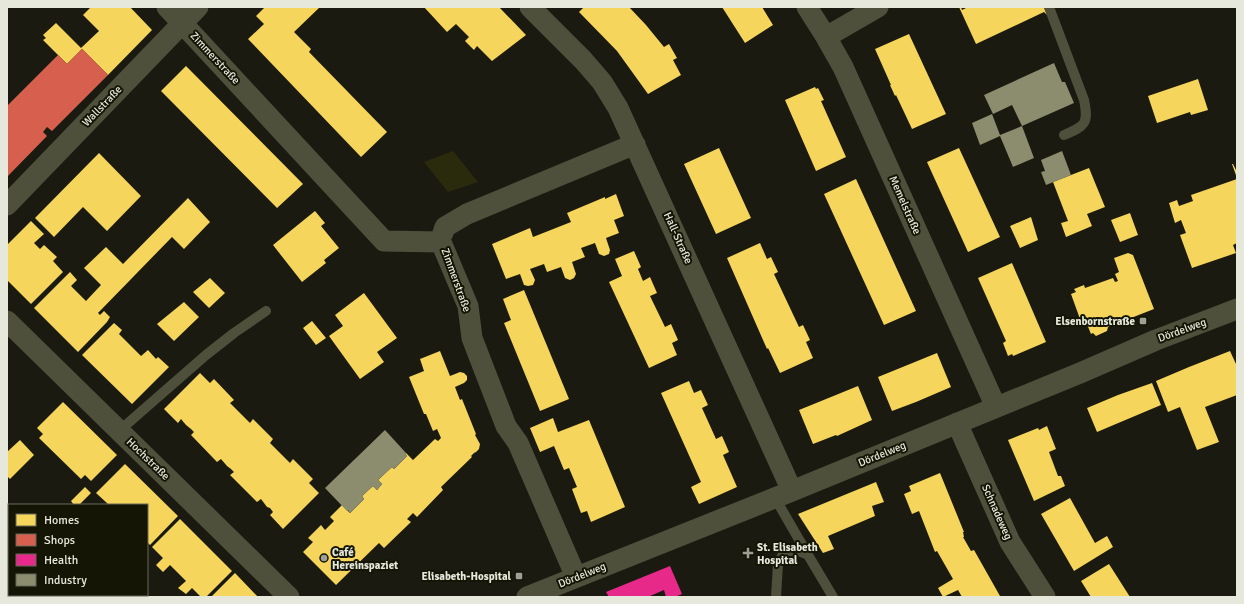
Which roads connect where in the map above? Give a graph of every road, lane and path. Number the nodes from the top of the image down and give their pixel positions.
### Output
1 (166, 7) edge
2 (198, 7) edge
3 (530, 7) edge
4 (807, 7) edge
5 (878, 7) edge
6 (1049, 7) edge
7 (182, 23) junction
8 (826, 37) junction
9 (1064, 135) dead end
10 (635, 144) junction
11 (7, 205) edge
12 (443, 233) dead end
13 (1237, 309) edge
14 (266, 311) dead end
15 (7, 321) edge
16 (996, 407) junction
17 (958, 423) junction
18 (119, 431) junction
19 (784, 495) junction
20 (808, 555) junction
21 (576, 577) junction
22 (289, 597) edge
23 (527, 597) edge
24 (776, 597) edge
25 (833, 597) edge
26 (1045, 597) edge

1 - 7 street, Zimmerstraße
2 - 7 street, Wallstraße
3 - 10 street, Hall-Straße
4 - 8 street, Memelstraße
5 - 8 street
6 - 9 lane
7 - 11 street, Wallstraße
7 - 21 street, Zimmerstraße
8 - 16 street, Memelstraße
10 - 12 street, Zimmerstraße
10 - 19 street, Hall-Straße
13 - 16 street, Dördelweg
14 - 18 lane
15 - 18 street, Hochstraße
16 - 17 street, Dördelweg
17 - 19 street, Dördelweg
17 - 26 street, Schnadeweg
18 - 22 street, Hochstraße
19 - 20 lane
19 - 21 street, Dördelweg
20 - 24 lane
20 - 25 lane
21 - 23 street, Dördelweg

